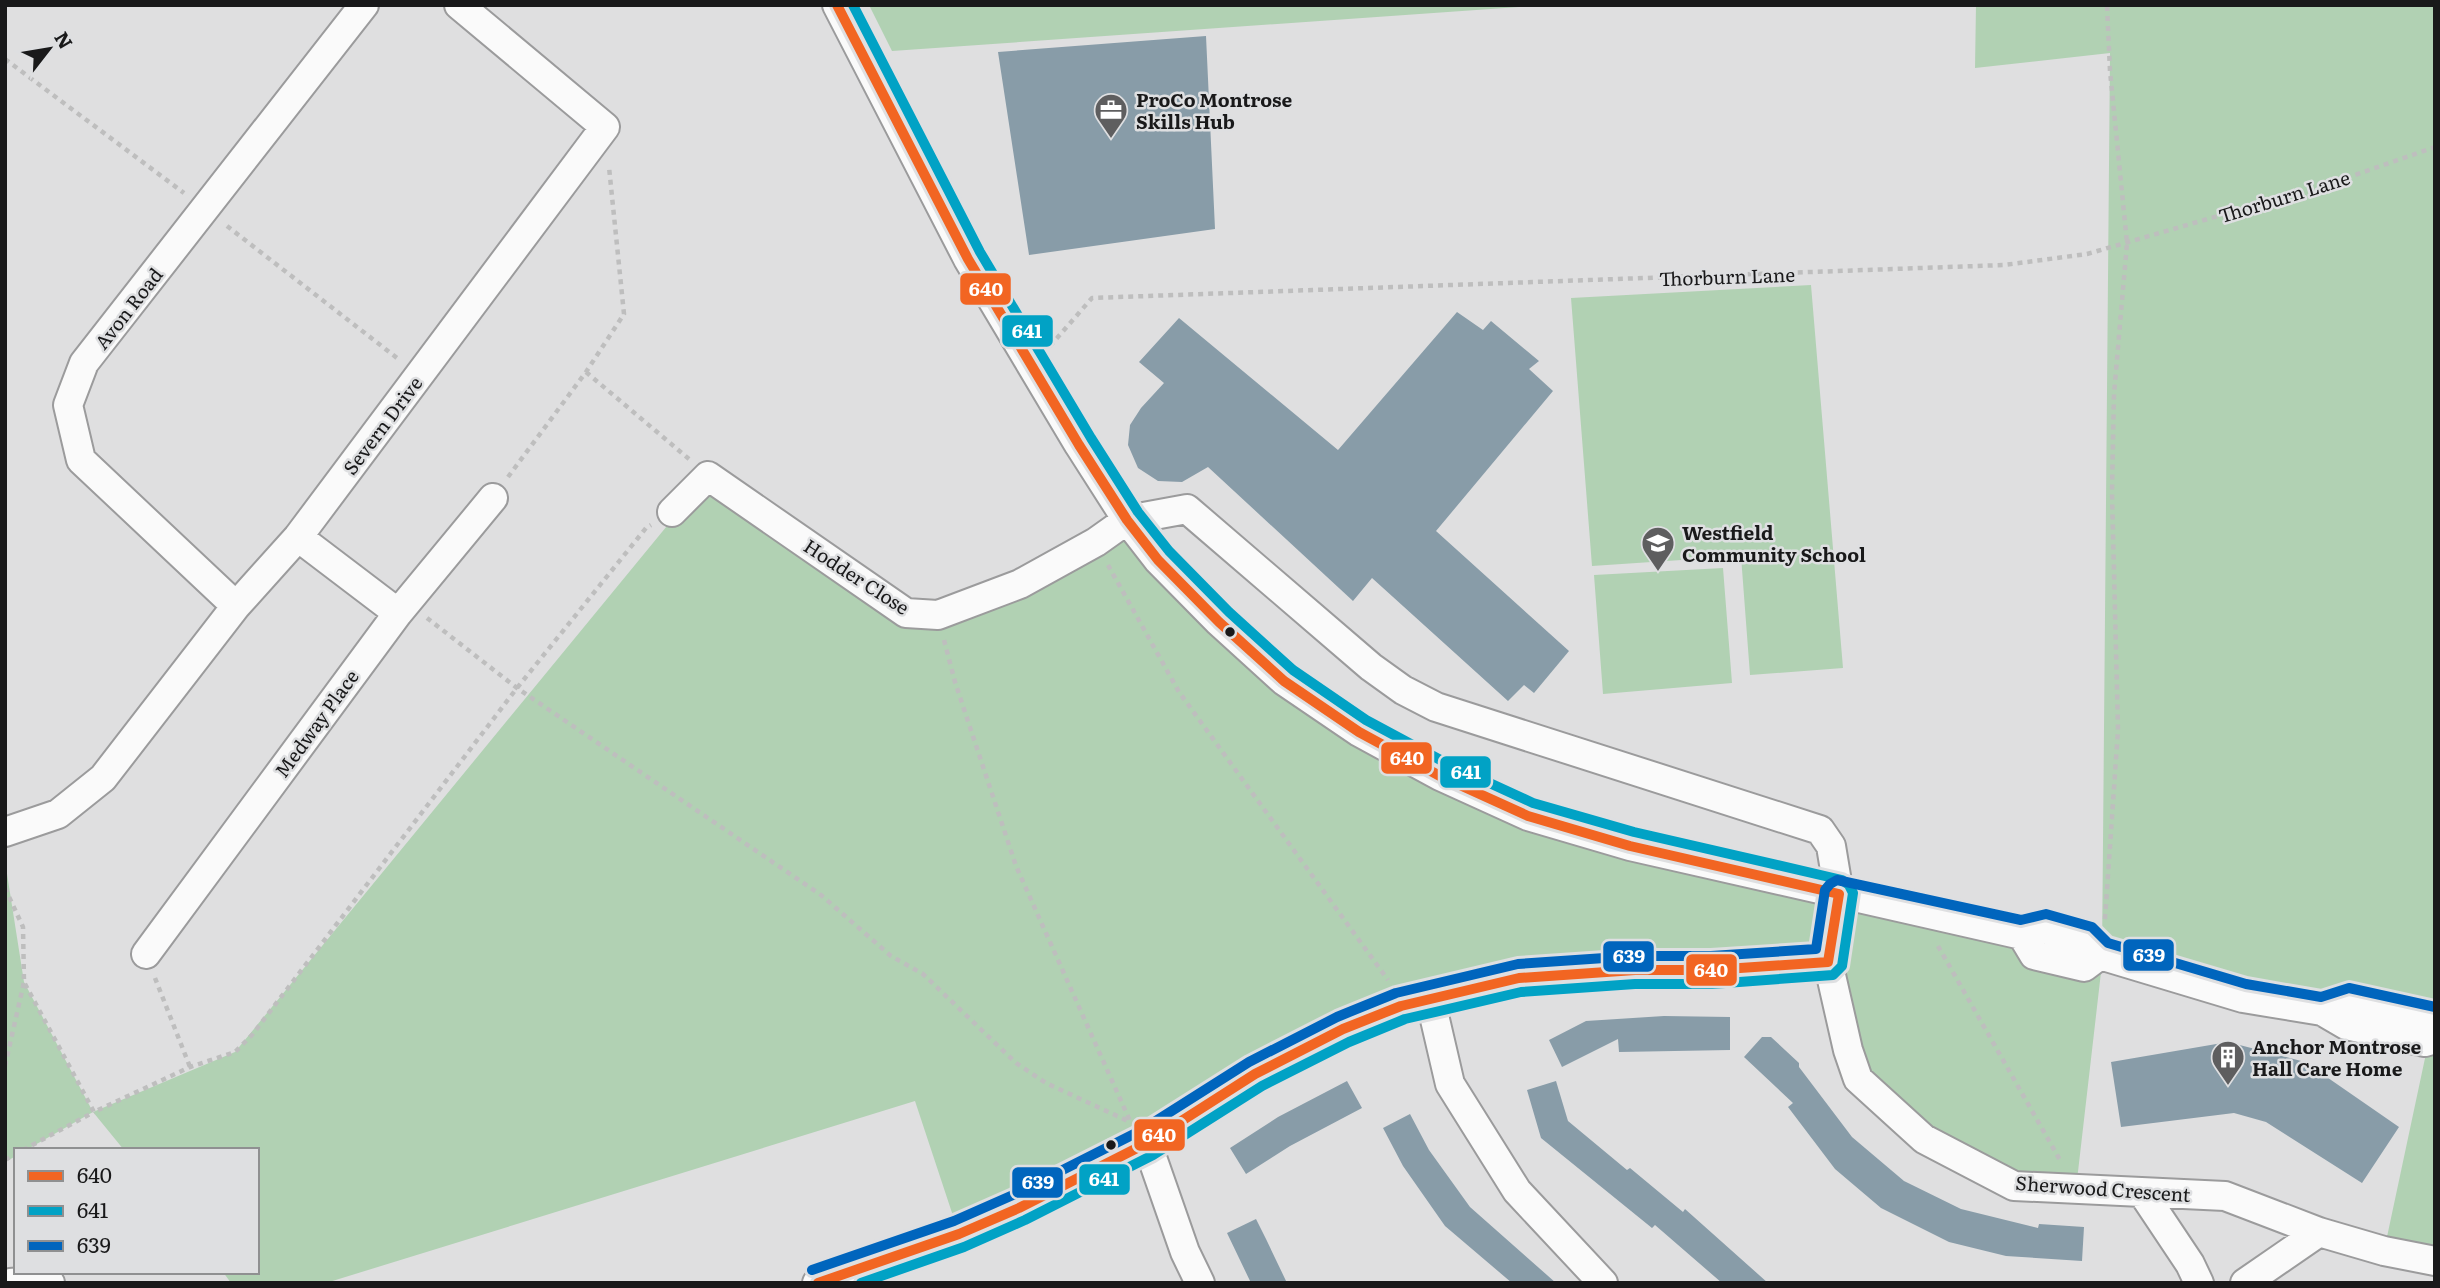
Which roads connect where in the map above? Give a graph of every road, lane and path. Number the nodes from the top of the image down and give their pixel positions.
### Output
1 (365, 5) edge
2 (458, 5) edge
3 (837, 5) edge
4 (2107, 5) edge
5 (5, 59) edge
6 (605, 127) junction
7 (2435, 147) edge
8 (206, 209) junction
9 (2127, 243) junction
10 (1032, 367) junction
11 (586, 372) junction
12 (419, 375) junction
13 (708, 476) junction
14 (493, 498) joint
15 (672, 512) joint
16 (1127, 520) junction
17 (298, 537) junction
18 (1096, 542) junction
19 (236, 606) junction
20 (403, 608) junction
21 (938, 615) junction
22 (517, 688) junction
23 (5, 832) edge
24 (5, 888) edge
25 (1839, 894) junction
26 (1940, 917) junction
27 (146, 954) joint
28 (2101, 955) junction
29 (1828, 962) junction
30 (24, 982) junction
31 (1430, 998) junction
32 (1401, 1006) junction
33 (2322, 1011) junction
34 (2435, 1024) edge
35 (2435, 1038) edge
36 (5, 1066) edge
37 (190, 1066) junction
38 (93, 1112) junction
39 (1147, 1143) junction
40 (27, 1148) edge
41 (2076, 1189) junction
42 (2141, 1192) junction
43 (2319, 1232) junction
44 (2435, 1261) edge
45 (892, 1271) edge
46 (10, 1283) edge
47 (50, 1283) edge
48 (817, 1283) edge
49 (1200, 1283) edge
50 (1603, 1283) edge
51 (2199, 1283) edge
52 (2245, 1283) edge

1 - 8 street, Avon Road
2 - 6 street
3 - 10 street
4 - 9 path
5 - 8 path
6 - 11 path
6 - 12 street, Severn Drive
7 - 9 path, Thorburn Lane
8 - 12 path
8 - 19 street, Avon Road
9 - 10 path, Thorburn Lane
9 - 28 path
10 - 16 street
11 - 13 path
11 - 14 path
12 - 17 street, Severn Drive
13 - 15 street
13 - 21 street, Hodder Close
14 - 20 street, Medway Place
15 - 22 path
16 - 18 street, Hodder Close
16 - 25 street
16 - 25 street, Sherwood Crescent
17 - 19 street, Severn Drive
17 - 20 street
18 - 21 street, Hodder Close
18 - 32 path
19 - 23 street, Severn Drive
20 - 22 path
20 - 27 street, Medway Place
21 - 22 path
22 - 37 path
24 - 30 path
25 - 26 street
25 - 29 street, Sherwood Crescent
26 - 28 street
26 - 41 path
27 - 37 path
28 - 33 street
29 - 31 street
29 - 41 street, Sherwood Crescent
30 - 36 path
30 - 38 path
31 - 32 street
31 - 50 street
32 - 39 street
33 - 34 street
33 - 35 street
37 - 38 path
38 - 40 path
39 - 45 street
39 - 49 street
41 - 42 street, Sherwood Crescent
42 - 43 street, Sherwood Crescent
42 - 51 street
43 - 44 street, Sherwood Crescent
43 - 52 street
45 - 48 street
46 - 47 street

